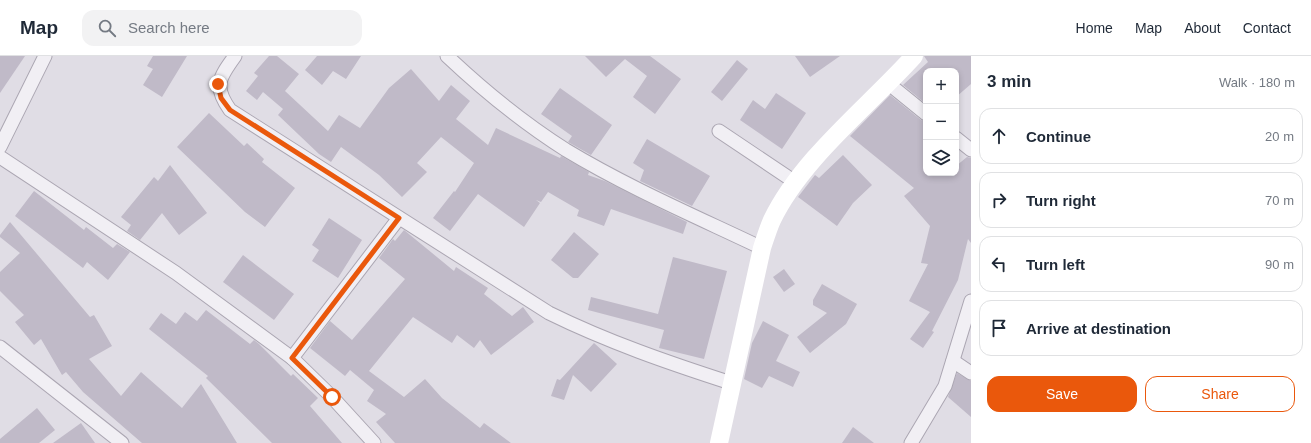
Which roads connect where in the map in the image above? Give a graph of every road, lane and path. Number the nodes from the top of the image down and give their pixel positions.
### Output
1 (45, 56) edge
2 (235, 56) edge
3 (447, 56) edge
4 (914, 56) edge
5 (888, 84) junction
6 (923, 112) edge
7 (720, 131) dead end
8 (958, 140) edge
9 (0, 146) edge
10 (971, 150) edge
11 (0, 157) edge
12 (795, 182) junction
13 (399, 218) junction
14 (762, 248) junction
15 (971, 301) edge
16 (0, 348) edge
17 (292, 358) junction
18 (953, 361) junction
19 (971, 373) edge
20 (731, 383) junction
21 (122, 443) edge
22 (374, 443) edge
23 (719, 443) edge
24 (911, 443) edge

1 - 9 street
2 - 13 street
3 - 14 street
4 - 5 street
5 - 6 street
5 - 12 street
7 - 12 street
8 - 10 street
11 - 17 street
12 - 14 street
13 - 17 street
13 - 20 street
14 - 20 street
15 - 18 street
16 - 21 street
17 - 22 street
18 - 19 street
18 - 24 street
20 - 23 street

